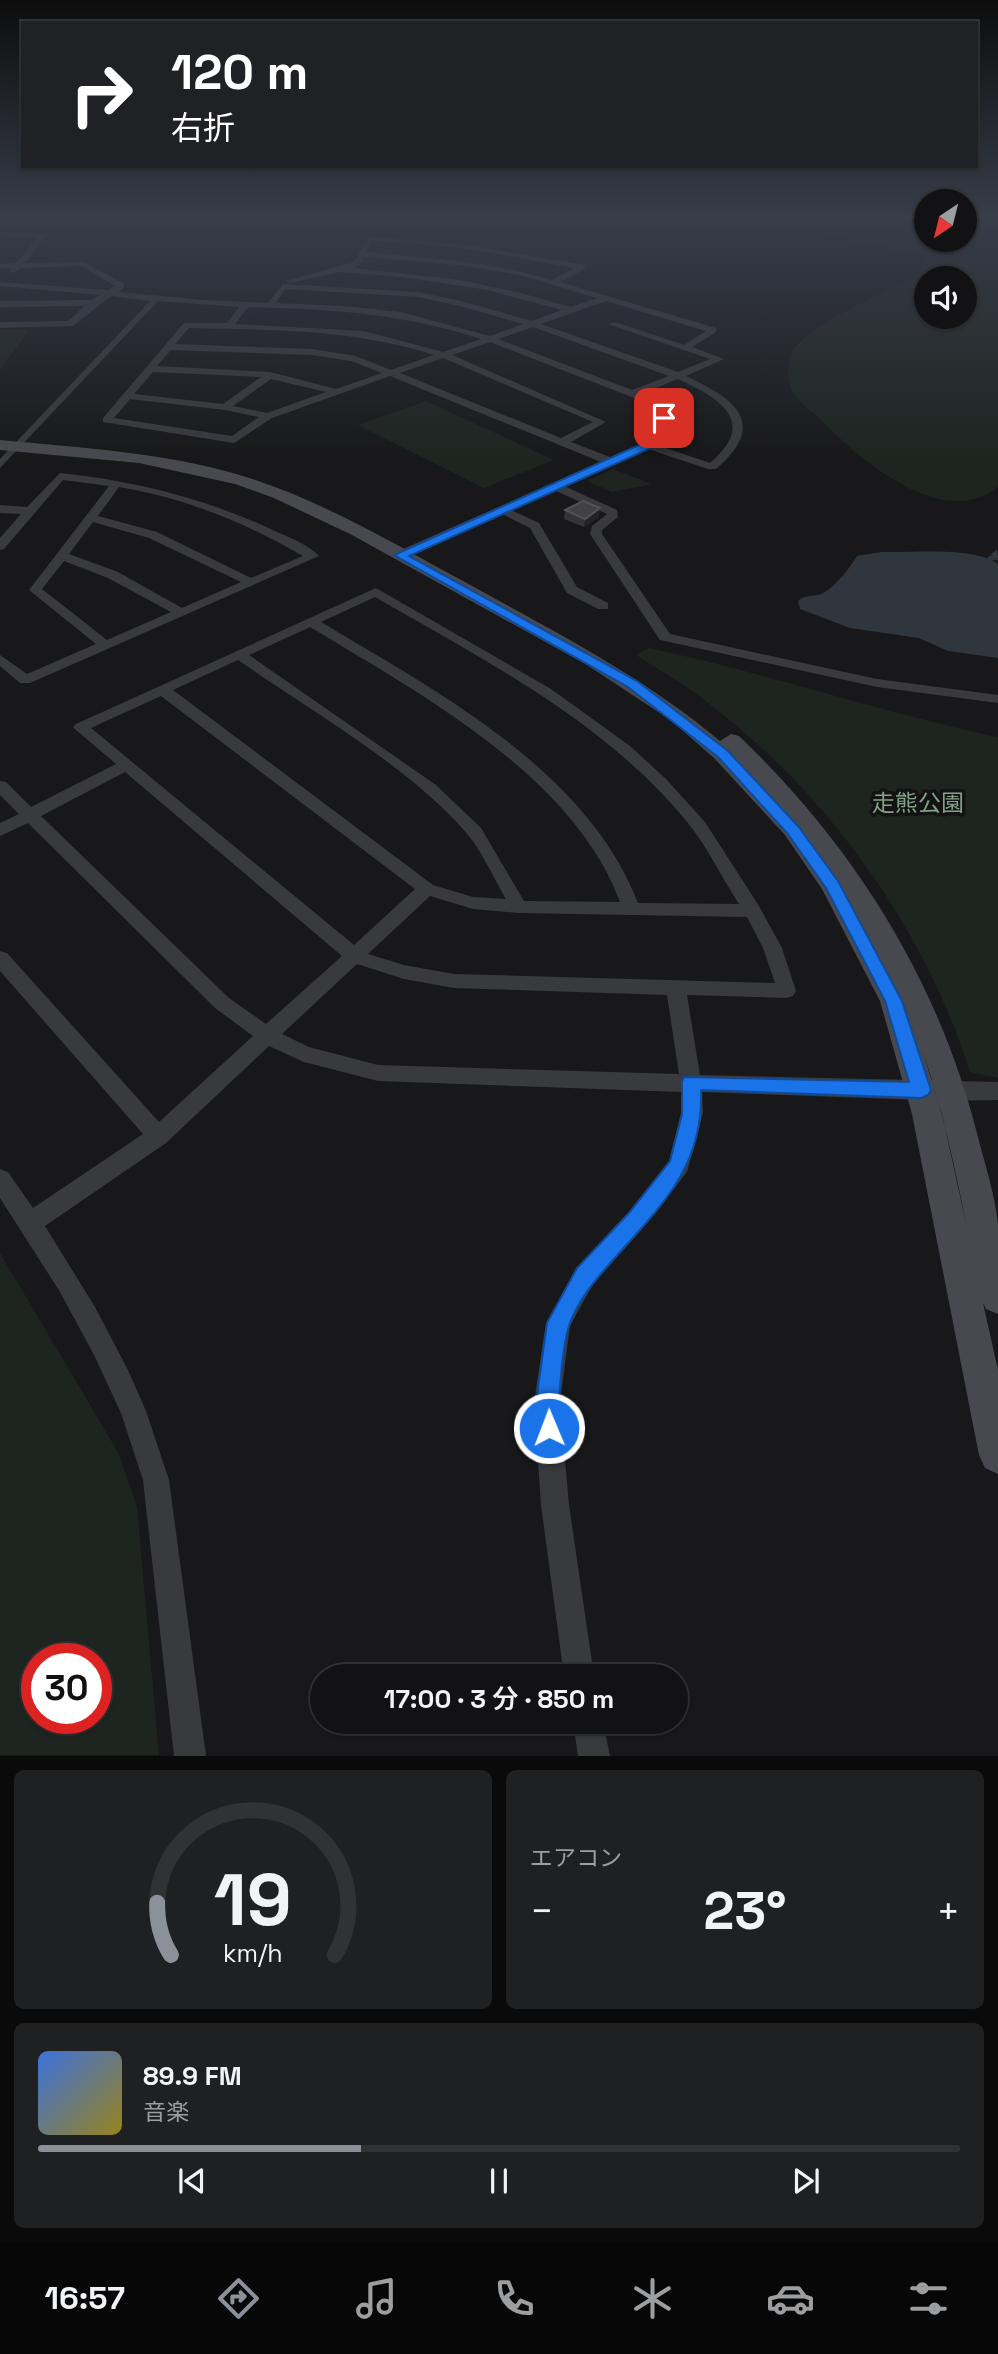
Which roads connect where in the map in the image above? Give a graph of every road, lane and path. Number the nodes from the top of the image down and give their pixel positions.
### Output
1 (103, 298) edge
2 (148, 298) edge
3 (276, 298) edge
4 (434, 298) edge
5 (525, 298) edge
6 (607, 298) edge
7 (612, 298) edge
8 (156, 299) junction
9 (93, 303) junction
10 (0, 304) edge
11 (244, 305) junction
12 (270, 306) junction
13 (646, 309) junction
14 (573, 311) junction
15 (0, 324) edge
16 (534, 324) junction
17 (612, 324) junction
18 (229, 326) junction
19 (599, 328) dead end
20 (586, 333) dead end
21 (574, 338) junction
22 (488, 339) junction
23 (170, 347) junction
24 (685, 348) junction
25 (441, 356) junction
26 (150, 369) junction
27 (394, 373) junction
28 (675, 374) junction
29 (270, 375) junction
30 (335, 392) junction
31 (632, 394) junction
32 (128, 396) junction
33 (225, 407) junction
34 (268, 416) junction
35 (10, 442) edge
36 (562, 442) junction
37 (647, 446) junction
38 (609, 461) junction
39 (0, 465) edge
40 (117, 483) junction
41 (554, 486) junction
42 (0, 509) edge
43 (501, 509) junction
44 (30, 511) junction
45 (90, 517) junction
46 (0, 546) edge
47 (407, 552) junction
48 (64, 556) junction
49 (252, 583) junction
50 (603, 606) dead end
51 (180, 612) junction
52 (311, 622) junction
53 (105, 645) junction
54 (240, 655) junction
55 (0, 659) edge
56 (163, 690) junction
57 (998, 699) edge
58 (127, 765) junction
59 (0, 786) edge
60 (30, 815) junction
61 (0, 830) edge
62 (427, 889) junction
63 (519, 907) junction
64 (631, 907) junction
65 (753, 911) junction
66 (355, 956) junction
67 (0, 958) edge
68 (676, 990) junction
69 (268, 1036) junction
70 (691, 1082) junction
71 (921, 1090) junction
72 (998, 1091) edge
73 (950, 1092) junction
74 (158, 1136) junction
75 (0, 1179) edge
76 (30, 1223) junction
77 (998, 1298) edge
78 (998, 1455) edge
79 (577, 1664) edge
80 (590, 1734) edge
81 (190, 1755) edge
82 (594, 1755) edge

1 - 9 street
2 - 8 street
3 - 12 street
4 - 16 street
5 - 14 street
6 - 14 street
7 - 13 street
8 - 11 street
8 - 35 street
9 - 10 street
9 - 15 street
11 - 12 street
11 - 18 street
12 - 22 street
13 - 17 street
13 - 24 street
14 - 16 street
16 - 21 street
16 - 22 street
17 - 19 street
17 - 24 street
18 - 23 street
18 - 25 street
20 - 21 street
21 - 28 street
22 - 25 street
22 - 31 street
23 - 26 street
23 - 27 street
24 - 28 street
25 - 27 street
25 - 36 street
26 - 29 street
26 - 32 street
27 - 30 street
27 - 36 street
28 - 31 street
28 - 37 street
29 - 30 street
29 - 33 street
30 - 34 street
31 - 37 street
32 - 33 street
32 - 34 street
33 - 34 street
35 - 39 street
35 - 47 street
36 - 38 street
37 - 38 street
38 - 41 street
40 - 44 street
40 - 45 street
40 - 49 street
41 - 43 street
41 - 57 street
42 - 44 street
43 - 47 street
43 - 50 street
44 - 46 street
45 - 48 street
45 - 49 street
47 - 71 street
47 - 73 street
48 - 51 street
48 - 53 street
49 - 51 street
51 - 53 street
52 - 54 street
52 - 64 street
52 - 65 street
53 - 55 street
54 - 56 street
54 - 63 street
56 - 58 street
56 - 62 street
58 - 60 street
58 - 66 street
59 - 60 street
60 - 61 street
60 - 69 street
62 - 63 street
62 - 66 street
63 - 64 street
64 - 65 street
65 - 68 street
66 - 68 street
66 - 69 street
67 - 74 street
68 - 70 street
69 - 70 street
69 - 74 street
70 - 71 street
70 - 79 street
71 - 73 street
71 - 78 street
72 - 73 street
73 - 77 street
74 - 76 street
75 - 76 street
76 - 81 street
80 - 82 street

